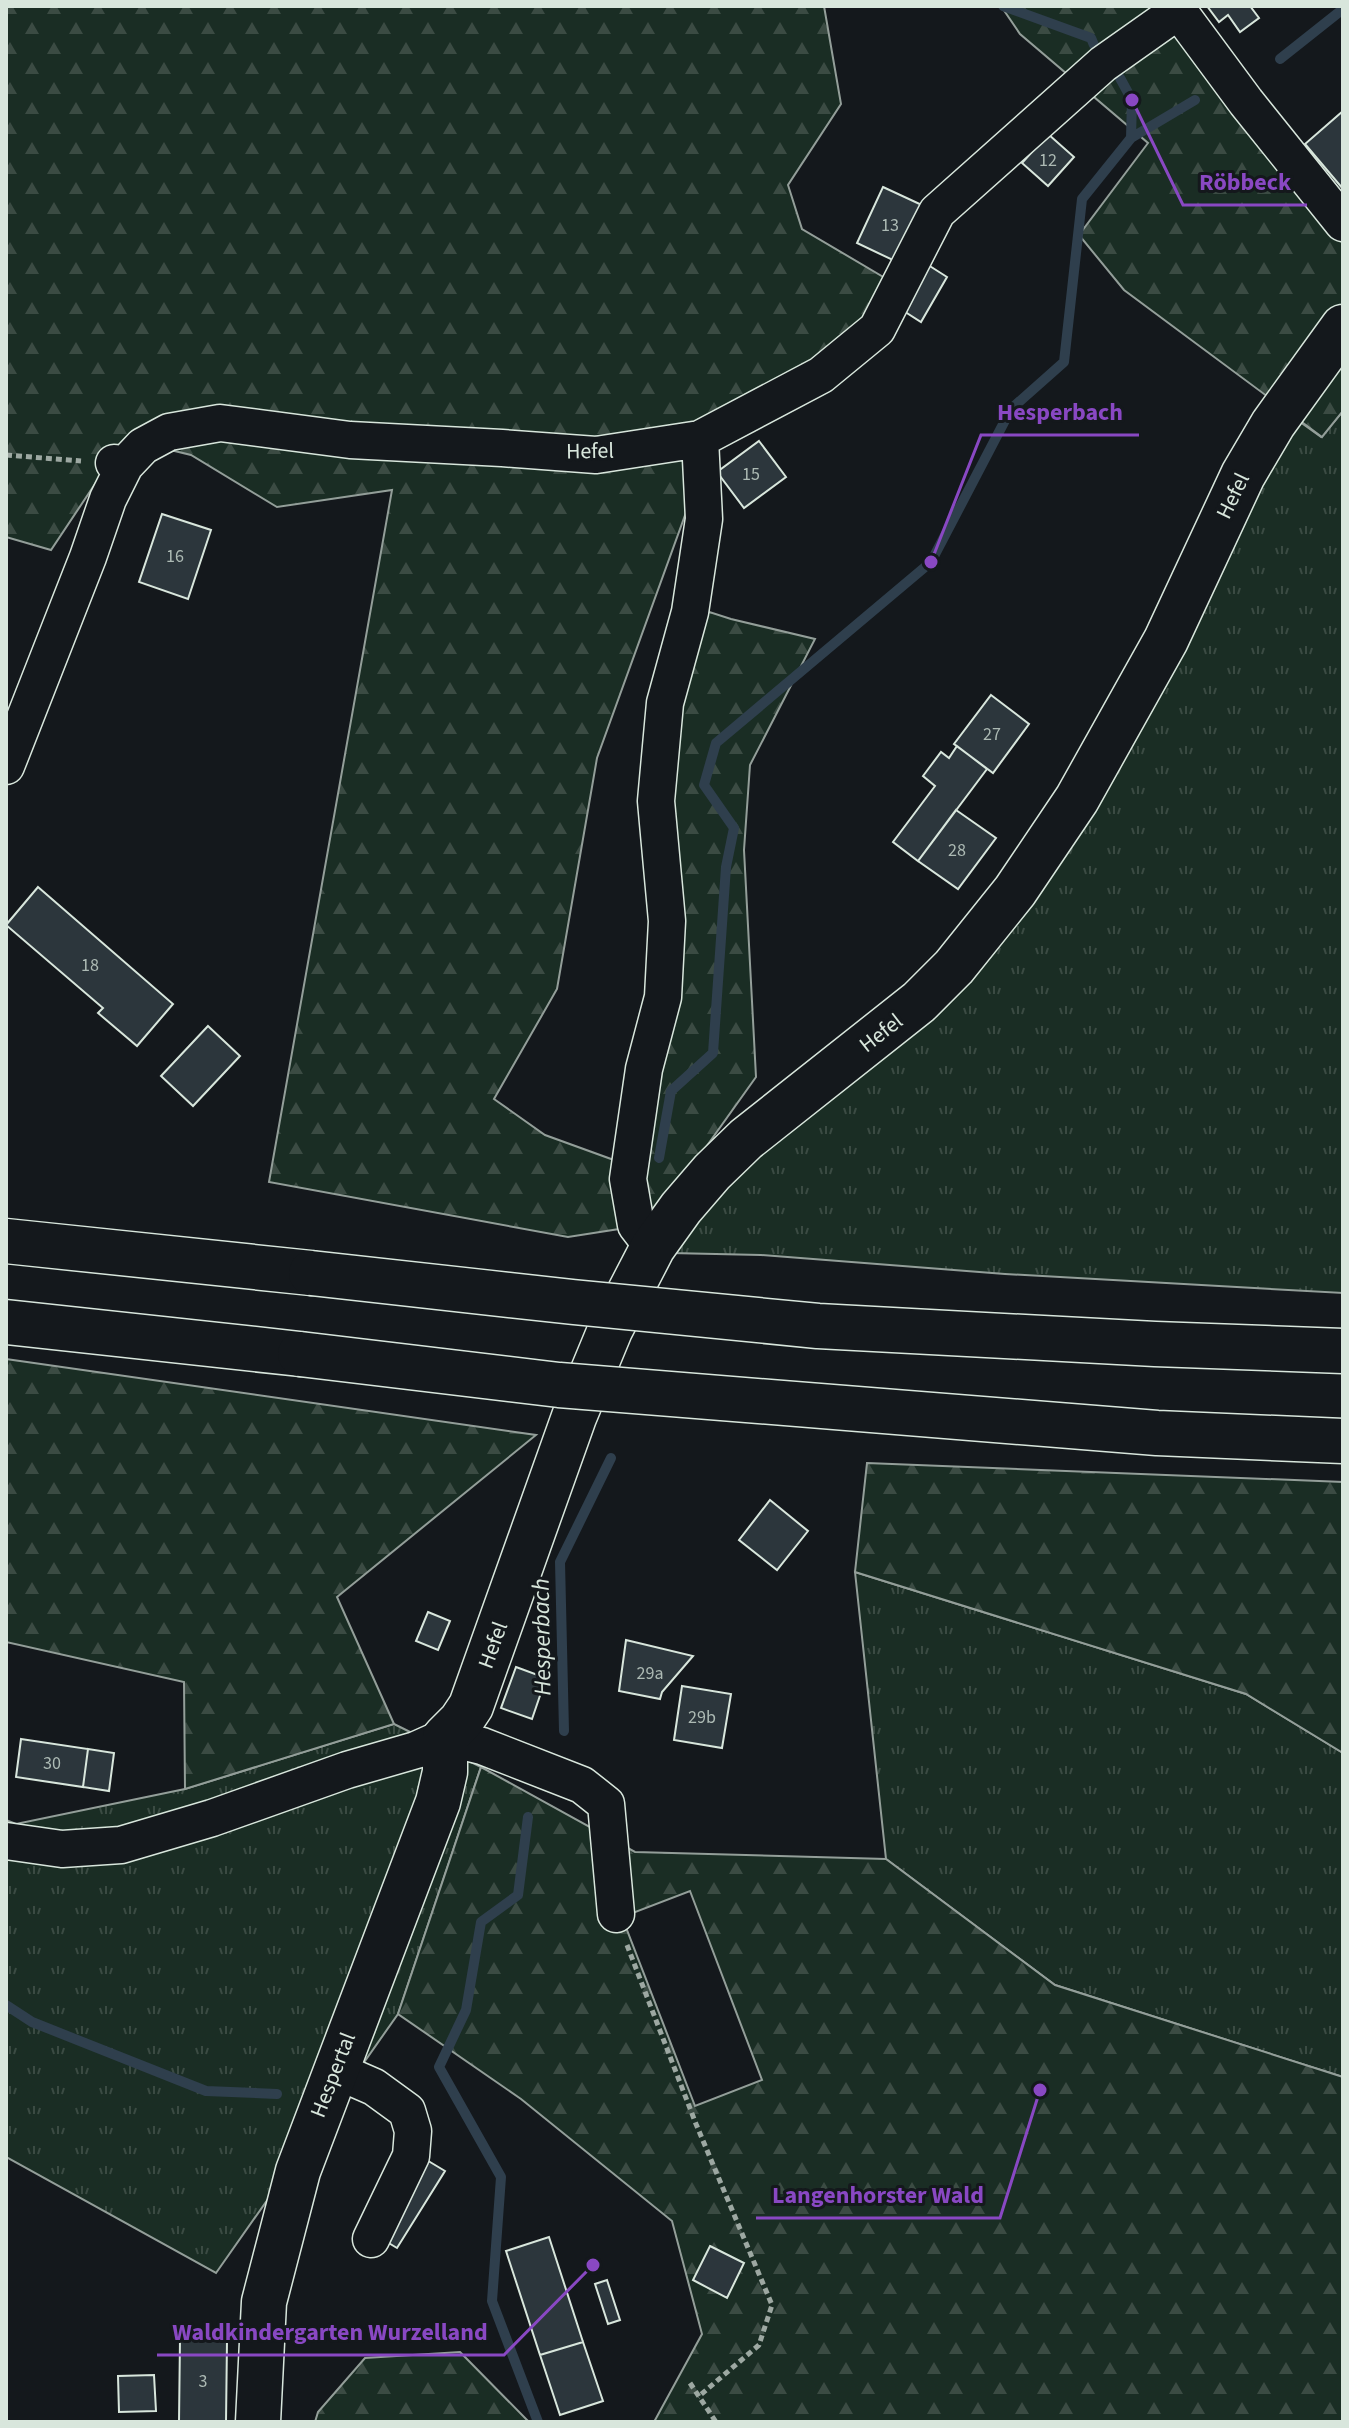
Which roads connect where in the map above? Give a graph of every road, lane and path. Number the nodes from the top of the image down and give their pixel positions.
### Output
1 (1176, 8) edge
2 (1343, 223) edge
3 (1343, 327) edge
4 (700, 439) junction
5 (6, 455) edge
6 (120, 464) junction
7 (6, 766) edge
8 (6, 1241) edge
9 (653, 1247) junction
10 (6, 1322) edge
11 (1343, 1351) edge
12 (1343, 1441) edge
13 (445, 1737) junction
14 (6, 1841) edge
15 (616, 1914) joint
16 (335, 2070) junction
17 (371, 2239) dead end
18 (690, 2383) dead end
19 (698, 2397) junction
20 (258, 2422) edge
21 (716, 2422) edge

1 - 2 street
1 - 4 street, Hefel
3 - 9 main road, Hefel
4 - 6 street, Hefel
4 - 9 street
5 - 6 path
6 - 7 street, Hefel
8 - 11 main road, bridge
9 - 13 main road, Hefel
10 - 12 main road, bridge
13 - 14 street, Hefel
13 - 15 street
13 - 16 main road, Hespertal
15 - 19 path
16 - 17 street
16 - 20 main road, Hespertal
18 - 19 path
19 - 21 path

